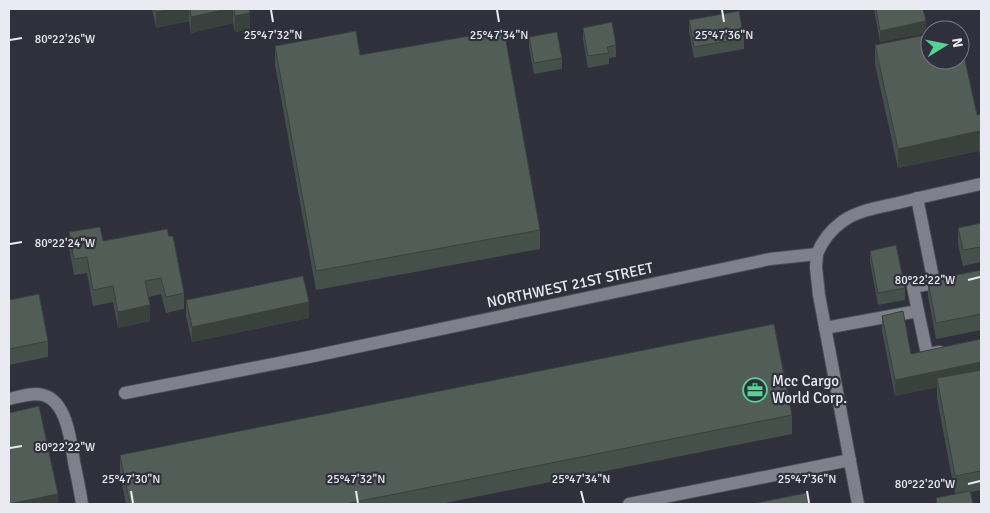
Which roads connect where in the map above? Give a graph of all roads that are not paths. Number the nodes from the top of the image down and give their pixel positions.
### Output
1 (981, 184) edge
2 (917, 198) junction
3 (817, 254) junction
4 (918, 311) junction
5 (825, 328) junction
6 (954, 349) edge
7 (125, 393) dead end
8 (9, 399) edge
9 (850, 460) junction
10 (82, 504) edge
11 (629, 504) edge
12 (858, 504) edge

1 - 2 street
2 - 3 street
2 - 4 street
3 - 5 street
3 - 7 street, NORTHWEST 21ST STREET
4 - 5 street
4 - 6 street
5 - 9 street
8 - 10 street
9 - 11 street
9 - 12 street

